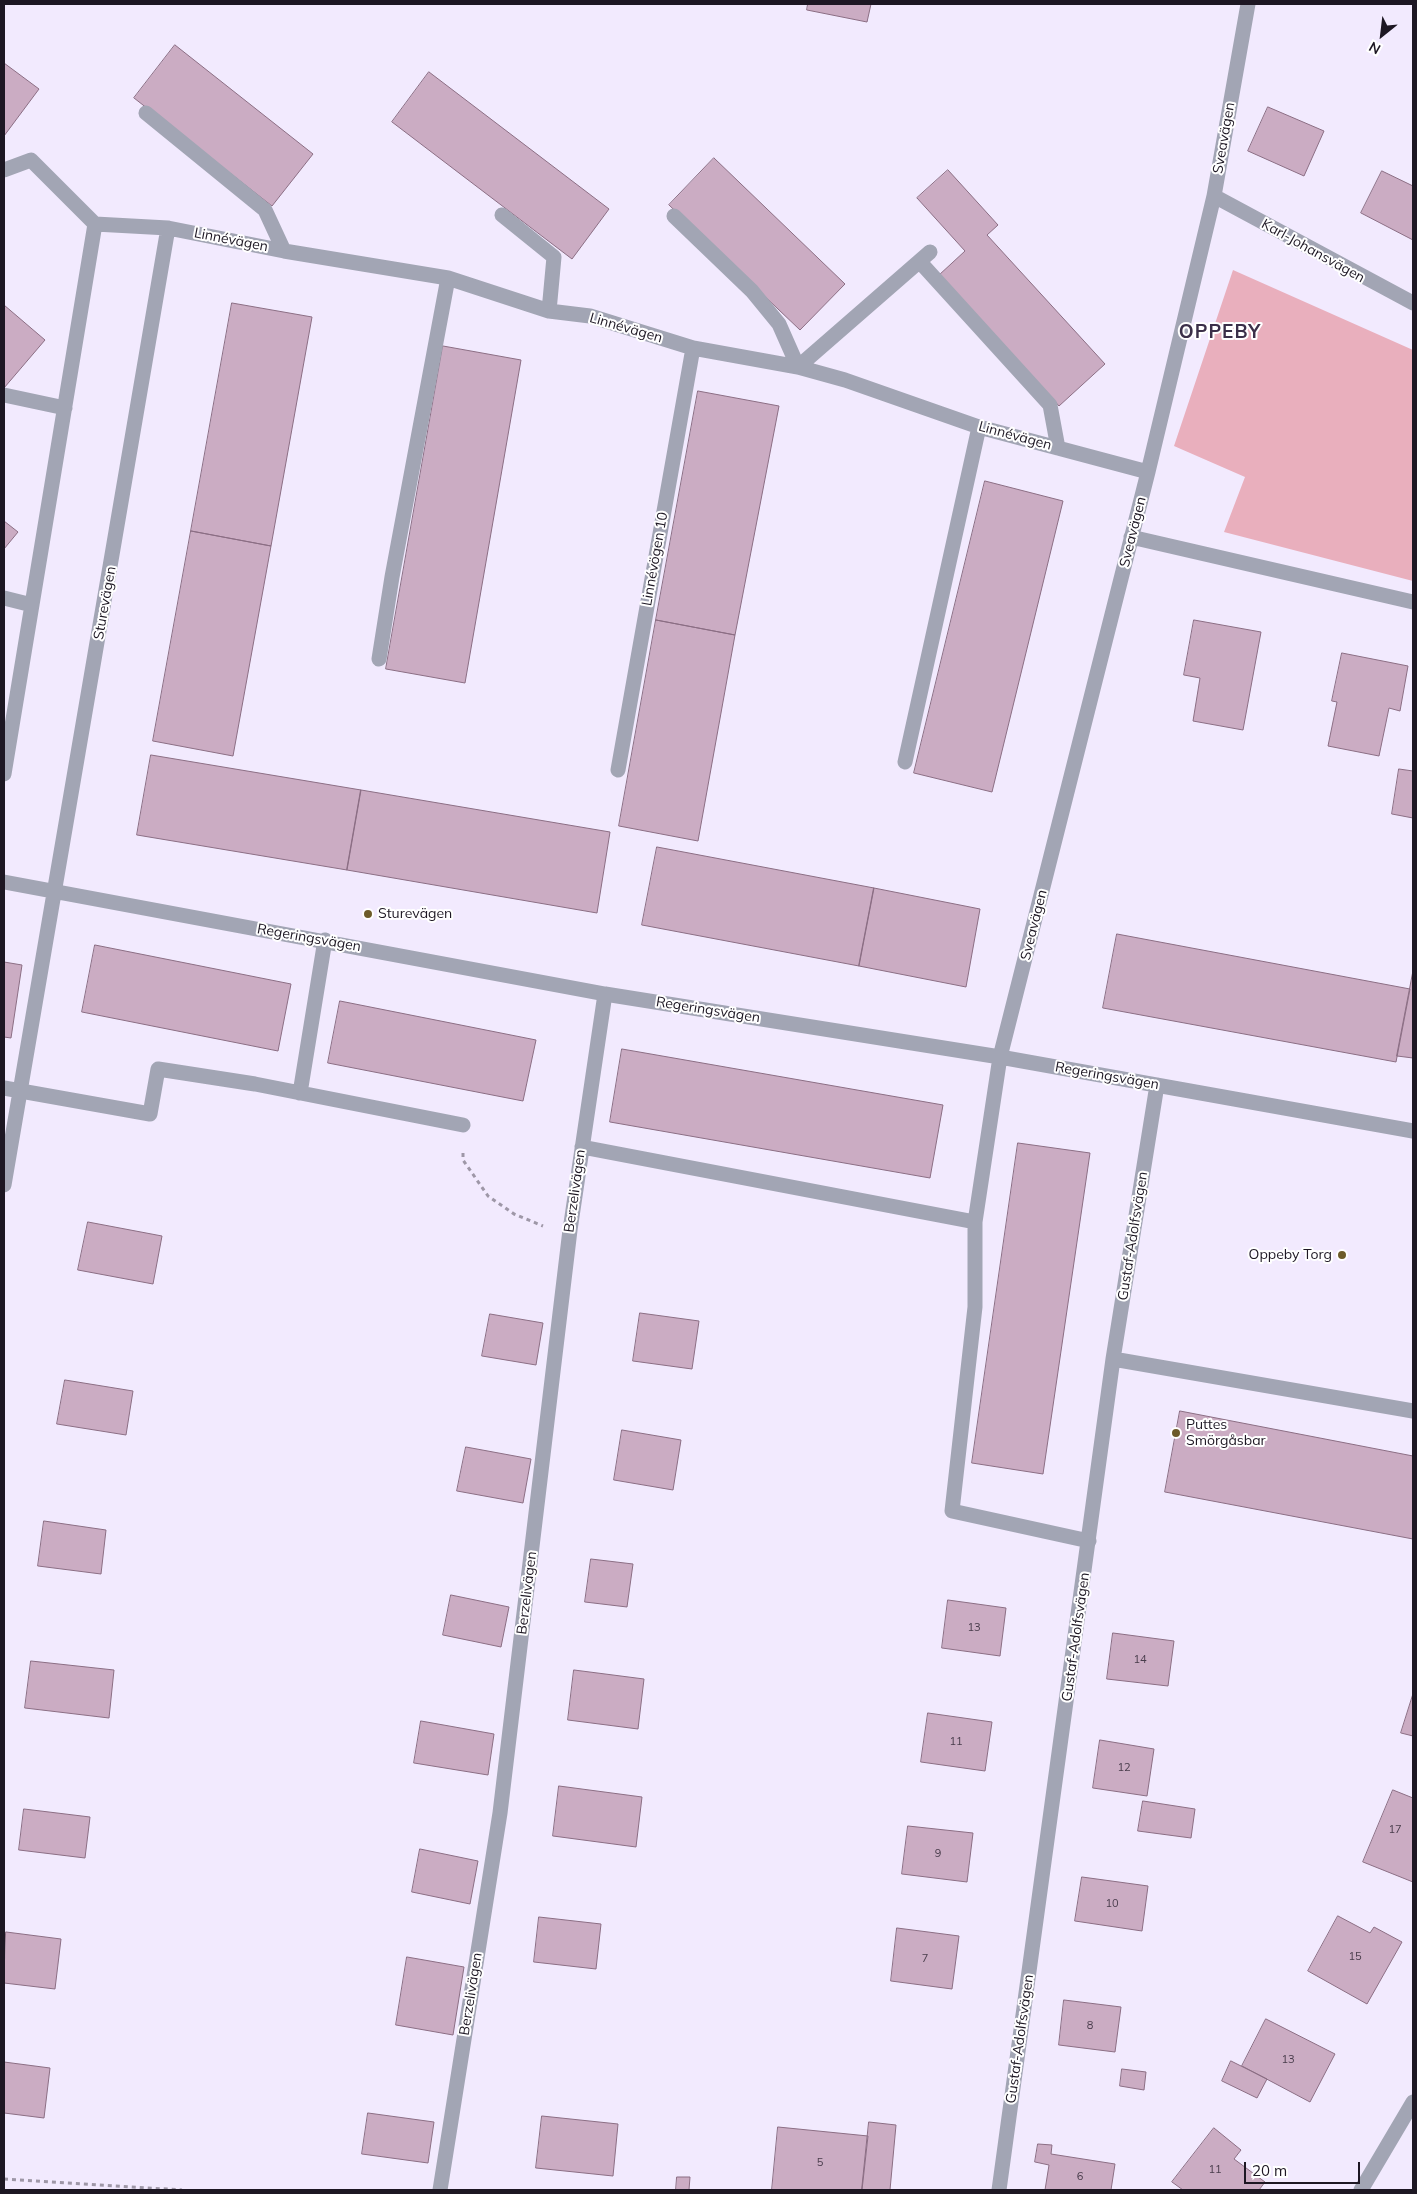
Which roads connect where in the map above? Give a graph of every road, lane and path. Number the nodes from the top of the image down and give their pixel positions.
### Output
1 (1248, 4) edge
2 (146, 113) dead end
3 (4, 170) edge
4 (1214, 196) junction
5 (502, 215) dead end
6 (674, 216) dead end
7 (95, 224) junction
8 (168, 228) junction
9 (284, 251) junction
10 (448, 278) junction
11 (1413, 303) edge
12 (549, 311) junction
13 (692, 348) junction
14 (798, 367) junction
15 (4, 395) edge
16 (64, 408) junction
17 (979, 427) junction
18 (1058, 448) junction
19 (1148, 472) junction
20 (1131, 537) junction
21 (4, 598) edge
22 (1413, 602) edge
23 (32, 605) junction
24 (379, 659) dead end
25 (905, 762) dead end
26 (618, 770) dead end
27 (4, 774) edge
28 (4, 882) edge
29 (56, 892) junction
30 (325, 940) junction
31 (605, 994) junction
32 (1000, 1057) junction
33 (1157, 1085) junction
34 (11, 1089) edge
35 (300, 1093) junction
36 (463, 1125) joint
37 (1413, 1131) edge
38 (582, 1147) junction
39 (4, 1185) edge
40 (975, 1222) junction
41 (570, 1230) junction
42 (1114, 1359) junction
43 (1413, 1411) edge
44 (1089, 1541) junction
45 (1413, 2102) edge
46 (4, 2179) edge
47 (182, 2190) edge
48 (440, 2190) edge
49 (999, 2190) edge
50 (1361, 2190) edge

1 - 4 street, Sveavägen
2 - 9 street
3 - 7 street
4 - 11 street, Karl-Johansvägen
4 - 19 street, Sveavägen
5 - 12 street
6 - 14 street
7 - 8 street, Linnévägen
7 - 16 street
8 - 9 street, Linnévägen
8 - 29 street, Sturevägen
9 - 10 street, Linnévägen
10 - 12 street, Linnévägen
10 - 24 street
12 - 13 street, Linnévägen
13 - 14 street, Linnévägen
13 - 26 street, Linnévögen 10
14 - 17 street, Linnévägen
14 - 18 street
15 - 16 street
16 - 23 street
17 - 18 street, Linnévägen
17 - 25 street
18 - 19 street, Linnévägen
19 - 20 street, Sveavägen
20 - 22 street
20 - 32 street, Sveavägen
21 - 23 street
23 - 27 street
28 - 29 street, Regeringsvägen
29 - 30 street, Regeringsvägen
29 - 34 street, Sturevägen
30 - 31 street, Regeringsvägen
30 - 35 street
31 - 32 street, Regeringsvägen
31 - 38 street, Berzelivägen
32 - 33 street, Regeringsvägen
32 - 40 street, Sveavägen
33 - 37 street, Regeringsvägen
33 - 42 street, Gustaf-Adolfsvägen
34 - 35 street
34 - 39 street, Sturevägen
35 - 36 street
36 - 41 path
38 - 40 street
38 - 41 street, Berzelivägen
40 - 44 street, Sveavägen
41 - 48 street, Berzelivägen
42 - 43 street
42 - 44 street, Gustaf-Adolfsvägen
44 - 49 street, Gustaf-Adolfsvägen
45 - 50 street
46 - 47 path

